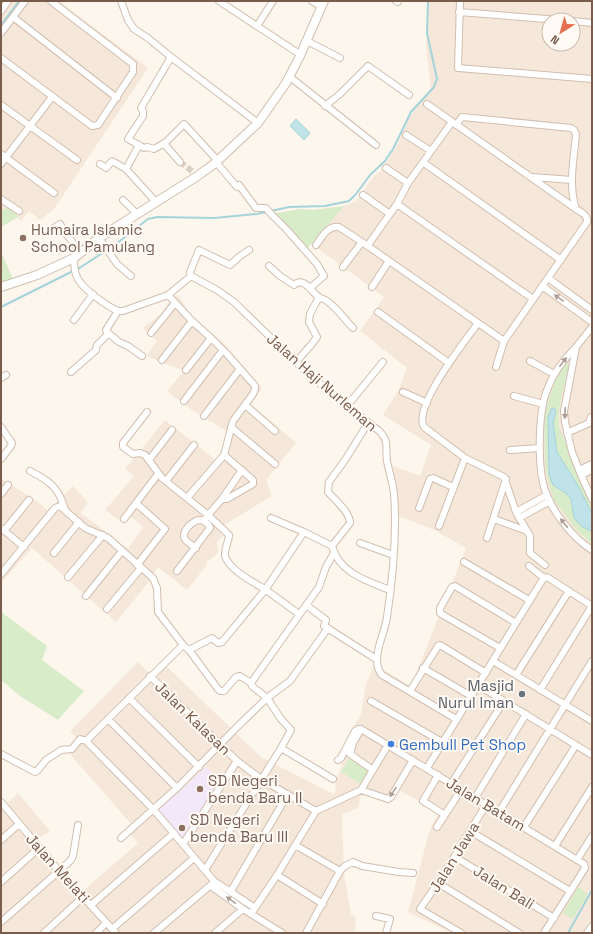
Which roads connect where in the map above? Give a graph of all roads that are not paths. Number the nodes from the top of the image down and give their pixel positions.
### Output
1 (25, 1) edge
2 (51, 1) edge
3 (121, 1) edge
4 (219, 1) edge
5 (272, 1) edge
6 (312, 1) edge
7 (460, 1) edge
8 (5, 3) edge
9 (323, 4) edge
10 (1, 11) edge
11 (460, 12) junction
12 (13, 17) junction
13 (541, 18) edge
14 (581, 22) edge
15 (592, 23) edge
16 (256, 26) junction
17 (1, 33) edge
18 (307, 41) junction
19 (301, 55) junction
20 (171, 57) junction
21 (1, 58) edge
22 (340, 58) dead end
23 (290, 77) junction
24 (592, 78) edge
25 (409, 95) dead end
26 (52, 97) junction
27 (117, 98) junction
28 (427, 104) dead end
29 (1, 105) edge
30 (325, 106) junction
31 (258, 123) junction
32 (454, 123) junction
33 (29, 126) junction
34 (406, 135) dead end
35 (138, 145) junction
36 (163, 145) junction
37 (376, 145) dead end
38 (431, 151) junction
39 (3, 156) edge
40 (77, 160) dead end
41 (180, 162) tunnel mouth
42 (217, 162) junction
43 (424, 163) junction
44 (1, 164) edge
45 (100, 164) dead end
46 (386, 168) dead end
47 (126, 169) junction
48 (530, 177) junction
49 (572, 180) junction
50 (408, 183) junction
51 (54, 193) dead end
52 (362, 196) dead end
53 (1, 199) edge
54 (123, 200) dead end
55 (156, 202) junction
56 (397, 204) junction
57 (576, 209) junction
58 (19, 211) dead end
59 (137, 214) junction
60 (390, 214) junction
61 (46, 233) dead end
62 (99, 238) junction
63 (365, 243) junction
64 (316, 245) dead end
65 (249, 250) dead end
66 (76, 258) junction
67 (561, 260) junction
68 (389, 261) junction
69 (269, 266) dead end
70 (343, 267) dead end
71 (131, 276) dead end
72 (191, 276) junction
73 (548, 278) junction
74 (542, 286) junction
75 (1, 287) edge
76 (372, 287) dead end
77 (310, 288) junction
78 (93, 294) junction
79 (168, 295) junction
80 (319, 297) junction
81 (533, 299) junction
82 (175, 303) junction
83 (592, 310) edge
84 (118, 312) junction
85 (378, 312) dead end
86 (74, 320) dead end
87 (192, 321) junction
88 (592, 322) edge
89 (478, 323) junction
90 (592, 327) edge
91 (353, 328) dead end
92 (151, 333) dead end
93 (108, 334) junction
94 (211, 338) junction
95 (504, 341) junction
96 (576, 347) junction
97 (223, 350) junction
98 (142, 356) dead end
99 (162, 360) dead end
100 (530, 361) dead end
101 (296, 362) junction
102 (383, 362) dead end
103 (449, 363) junction
104 (496, 366) dead end
105 (186, 370) dead end
106 (240, 370) junction
107 (71, 372) dead end
108 (554, 374) junction
109 (403, 392) dead end
110 (514, 396) dead end
111 (184, 401) dead end
112 (427, 403) junction
113 (543, 404) junction
114 (245, 405) junction
115 (347, 406) junction
116 (147, 412) dead end
117 (204, 416) dead end
118 (590, 417) dead end
119 (368, 423) junction
120 (1, 427) edge
121 (231, 427) junction
122 (172, 430) dead end
123 (274, 431) dead end
124 (567, 433) junction
125 (194, 445) dead end
126 (540, 448) junction
127 (510, 450) dead end
128 (224, 455) junction
129 (465, 458) junction
130 (1, 460) edge
131 (149, 460) junction
132 (274, 464) dead end
133 (592, 464) edge
134 (242, 470) junction
135 (592, 470) edge
136 (30, 471) dead end
137 (580, 473) junction
138 (158, 474) junction
139 (506, 479) junction
140 (166, 481) junction
141 (8, 485) dead end
142 (453, 487) junction
143 (1, 494) edge
144 (187, 498) junction
145 (548, 498) junction
146 (222, 499) junction
147 (592, 499) edge
148 (29, 500) dead end
149 (136, 503) junction
150 (419, 508) dead end
151 (65, 510) junction
152 (518, 515) junction
153 (206, 518) junction
154 (271, 518) dead end
155 (124, 519) dead end
156 (494, 519) junction
157 (79, 522) junction
158 (439, 526) dead end
159 (3, 530) edge
160 (528, 531) junction
161 (304, 532) junction
162 (103, 534) junction
163 (487, 538) dead end
164 (360, 543) dead end
165 (332, 546) junction
166 (24, 547) junction
167 (196, 548) junction
168 (592, 550) edge
169 (122, 551) junction
170 (54, 553) dead end
171 (334, 553) junction
172 (393, 555) junction
173 (464, 562) dead end
174 (544, 565) dead end
175 (140, 566) junction
176 (530, 566) dead end
177 (176, 572) dead end
178 (1, 574) edge
179 (68, 577) dead end
180 (546, 577) junction
181 (265, 590) junction
182 (390, 590) junction
183 (569, 591) junction
184 (86, 596) dead end
185 (529, 600) junction
186 (306, 605) junction
187 (592, 606) edge
188 (107, 609) dead end
189 (299, 614) junction
190 (516, 623) junction
191 (328, 628) junction
192 (183, 645) junction
193 (500, 648) junction
194 (189, 650) junction
195 (376, 660) junction
196 (493, 661) junction
197 (592, 661) edge
198 (424, 668) junction
199 (486, 673) junction
200 (150, 676) junction
201 (516, 676) junction
202 (251, 683) junction
203 (478, 685) junction
204 (540, 690) junction
205 (410, 691) junction
206 (471, 696) junction
207 (129, 698) junction
208 (267, 698) junction
209 (371, 701) dead end
210 (504, 701) junction
211 (564, 704) junction
212 (592, 712) edge
213 (526, 714) junction
214 (108, 719) junction
215 (456, 720) junction
216 (590, 720) edge
217 (361, 729) junction
218 (550, 729) junction
219 (86, 741) junction
220 (442, 742) junction
221 (220, 744) junction
222 (388, 745) junction
223 (576, 745) junction
224 (281, 748) junction
225 (1, 754) edge
226 (592, 755) edge
227 (338, 760) dead end
228 (413, 760) junction
229 (237, 761) junction
230 (199, 767) junction
231 (426, 768) junction
232 (373, 770) junction
233 (438, 775) junction
234 (261, 779) junction
235 (333, 779) dead end
236 (451, 784) junction
237 (592, 787) edge
238 (178, 788) junction
239 (361, 790) junction
240 (461, 790) junction
241 (288, 794) junction
242 (475, 798) junction
243 (1, 802) edge
244 (486, 805) junction
245 (154, 810) junction
246 (316, 811) junction
247 (499, 812) junction
248 (444, 815) junction
249 (19, 824) junction
250 (78, 825) dead end
251 (437, 827) dead end
252 (524, 827) junction
253 (470, 831) junction
254 (174, 833) junction
255 (592, 836) edge
256 (121, 838) dead end
257 (1, 840) edge
258 (183, 844) junction
259 (295, 845) junction
260 (555, 846) junction
261 (39, 848) junction
262 (455, 857) junction
263 (194, 858) junction
264 (577, 860) junction
265 (205, 870) junction
266 (340, 871) junction
267 (60, 872) junction
268 (413, 873) dead end
269 (278, 875) junction
270 (1, 882) edge
271 (212, 883) junction
272 (438, 883) junction
273 (231, 891) junction
274 (570, 891) junction
275 (83, 897) junction
276 (323, 904) junction
277 (91, 905) junction
278 (255, 908) junction
279 (243, 909) junction
280 (251, 914) junction
281 (376, 916) dead end
282 (554, 918) junction
283 (1, 922) edge
284 (106, 923) junction
285 (592, 926) edge
286 (273, 928) junction
287 (114, 931) edge
288 (44, 933) edge
289 (96, 933) edge
290 (154, 933) edge
291 (215, 933) edge
292 (268, 933) edge
293 (282, 933) edge
294 (306, 933) edge
295 (386, 933) edge
296 (461, 933) edge
297 (519, 933) edge
298 (544, 933) edge
299 (587, 933) edge

1 - 12 street
2 - 27 street
3 - 20 street
4 - 16 street
5 - 16 street
6 - 9 street
7 - 11 street
8 - 10 street
9 - 18 street
11 - 13 street
11 - 24 street
12 - 17 street
12 - 27 street
14 - 15 street
16 - 19 street
18 - 19 street
18 - 22 street
19 - 23 street
20 - 31 street
20 - 35 street
21 - 26 street
23 - 30 street
23 - 31 street
25 - 30 street
26 - 27 street
26 - 33 street
28 - 32 street
29 - 33 street
30 - 37 street
31 - 42 street
32 - 38 street
32 - 48 street
32 - 49 street
33 - 39 street
33 - 40 street
34 - 38 street
35 - 36 street
35 - 47 street
36 - 41 street
36 - 42 street
38 - 43 street
39 - 44 street
39 - 51 street
42 - 55 street
42 - 77 street
43 - 50 street
43 - 67 street
45 - 47 street
46 - 50 street
47 - 55 street
48 - 49 street
48 - 57 street
49 - 57 street
50 - 56 street
52 - 60 street
53 - 58 street
54 - 59 street
55 - 59 street
56 - 60 street
56 - 81 street
57 - 67 street
59 - 62 street
60 - 63 street
61 - 66 street
62 - 66 street
62 - 71 street
63 - 64 street
63 - 68 street
63 - 70 street
65 - 72 street
66 - 75 street
66 - 78 street
67 - 73 street
68 - 76 street
68 - 89 street
69 - 77 street
72 - 79 street
72 - 101 street, Jalan Haji Nurleman
73 - 74 street
73 - 83 street
74 - 81 street
88 -> 74 street
77 - 80 street
78 - 84 street
78 - 86 street
79 - 82 street
79 - 84 street
80 - 91 street
80 - 101 street
81 - 95 street
82 - 87 street
82 - 92 street
84 - 93 street
85 - 103 street
87 - 94 street
87 - 99 street
89 - 95 street
89 - 103 street
90 - 96 street
93 - 98 street
93 - 107 street
94 - 97 street
94 - 105 street
95 - 104 street
108 -> 96 street
96 -> 124 street
97 - 106 street
97 - 111 street
100 - 108 street
101 - 115 street, Jalan Haji Nurleman
102 - 115 street
103 - 112 street
106 - 114 street
106 - 117 street
108 - 113 street
109 - 112 street
110 - 113 street
112 - 129 street
113 - 126 street
114 - 121 street
114 - 123 street
115 - 119 street, Jalan Haji Nurleman
116 - 131 street
118 - 124 street
119 - 165 street
119 - 172 street, Jalan Haji Nurleman
120 - 130 street
121 - 128 street
121 - 132 street
122 - 131 street
124 - 137 street
125 - 140 street
126 - 127 street
126 - 145 street
128 - 134 street
128 - 144 street
129 - 139 street
129 - 142 street
131 - 138 street
133 - 137 street
134 - 146 street
134 - 146 street
135 - 137 street
136 - 151 street
137 - 147 street
138 - 140 street
138 - 149 street
139 - 152 street
139 - 156 street
140 - 144 street
141 - 143 street
142 - 150 street
142 - 158 street
144 - 153 street
145 - 152 street
168 -> 145 street
146 - 153 street
148 - 159 street
149 - 155 street
149 - 175 street
151 - 157 street
151 - 166 street
152 - 160 street
153 - 167 street
153 - 167 street
153 - 181 street
154 - 161 street
156 - 160 street
156 - 163 street
157 - 162 street
157 - 170 street
159 - 166 street
160 - 174 street
161 - 165 street
161 - 181 street
162 - 169 street
162 - 179 street
164 - 172 street
165 - 171 street
166 - 178 street
167 - 177 street
169 - 175 street
169 - 184 street
171 - 182 street
171 - 186 street
172 - 182 street, Jalan Haji Nurleman
173 - 185 street
175 - 188 street
175 - 192 street
176 - 180 street
180 - 183 street
180 - 185 street
181 - 189 street
181 - 194 street
182 - 195 street, Jalan Haji Nurleman
183 - 187 street
183 - 201 street
185 - 190 street
186 - 189 street
186 - 191 street
187 - 204 street
189 - 202 street
190 - 193 street
190 - 193 street
191 - 195 street
191 - 208 street
192 - 194 street
192 - 200 street
193 - 196 street
194 - 202 street
195 - 205 street
196 - 199 street
196 - 201 street
197 - 211 street
198 - 199 street
198 - 205 street
198 - 206 street
199 - 203 street
200 - 207 street
200 - 221 street, Jalan Kalasan
201 - 204 street
202 - 208 street
203 - 206 street
203 - 210 street
204 - 211 street
205 - 215 street
206 - 215 street
207 - 214 street
207 - 230 street
208 - 221 street
208 - 224 street
209 - 220 street
210 - 213 street
210 - 236 street
211 - 216 street
211 - 218 street
212 - 216 street
213 - 218 street
213 - 242 street
214 - 219 street
214 - 238 street
215 - 220 street
217 - 222 street, Jalan Batam
217 - 227 street
217 - 232 street
218 - 223 street
218 - 247 street
219 - 225 street
219 - 245 street
220 - 231 street
221 - 229 street, Jalan Kalasan
221 - 230 street
222 - 228 street, Jalan Batam
222 - 232 street
223 - 226 street
223 - 252 street
224 - 234 street
224 - 235 street
228 - 231 street, Jalan Batam
228 -> 239 street
229 - 234 street, Jalan Kalasan
229 - 258 street
230 - 238 street
231 - 233 street, Jalan Batam
232 - 239 street
233 - 236 street, Jalan Batam
233 - 248 street
234 - 241 street, Jalan Kalasan
234 - 265 street
236 - 240 street, Jalan Batam
237 - 260 street
238 - 245 street
239 - 246 street
240 - 242 street, Jalan Batam
240 - 248 street
241 - 246 street, Jalan Kalasan
241 - 273 street
242 - 244 street, Jalan Batam
243 - 249 street, Jalan Melati
244 - 247 street, Jalan Batam
244 - 253 street, Jalan Jawa
245 - 254 street
245 - 256 street
246 - 259 street
247 - 252 street, Jalan Batam
248 - 251 street
249 - 257 street
249 - 261 street, Jalan Melati
250 - 267 street
252 - 260 street, Jalan Batam
253 - 262 street, Jalan Jawa
253 - 274 street
254 - 258 street
254 - 277 street
255 - 264 street
258 - 263 street
259 - 266 street
259 - 269 street
260 - 264 street, Jalan Batam
261 - 267 street, Jalan Melati
261 - 270 street
262 - 272 street, Jalan Jawa
262 - 282 street, Jalan Bali
263 - 265 street
263 - 287 street
264 - 274 street, Jalan Batam
265 - 271 street
266 - 268 street
266 - 276 street
267 - 275 street, Jalan Melati
267 - 283 street
269 - 276 street
269 - 278 street
271 - 273 street
279 -> 271 street
271 - 290 street
272 - 296 street, Jalan Jawa
272 - 297 street
273 - 278 street
274 - 282 street
275 - 277 street, Jalan Melati
275 - 288 street
276 - 294 street
277 - 284 street, Jalan Melati
278 - 280 street
279 - 280 street
279 - 291 street
280 - 286 street
281 - 295 street
282 - 298 street
284 - 287 street, Jalan Melati
284 - 289 street
285 - 299 street
286 - 292 street
286 - 293 street

